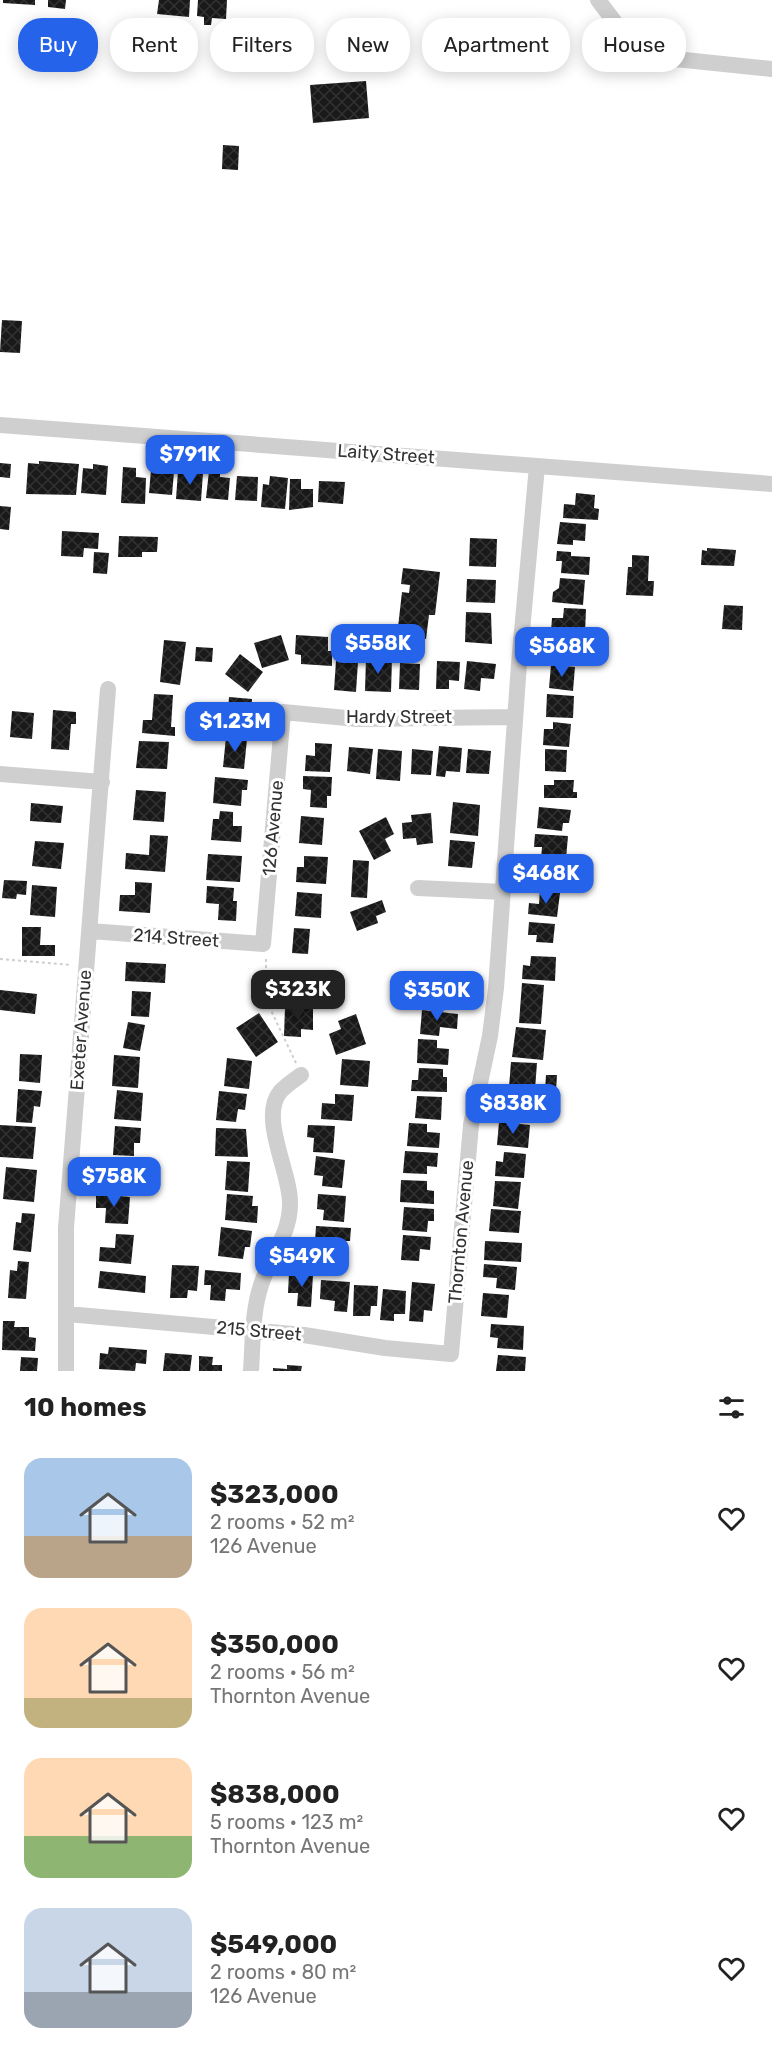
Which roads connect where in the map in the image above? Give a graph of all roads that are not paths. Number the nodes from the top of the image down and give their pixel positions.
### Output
1 (598, 0) edge
2 (772, 69) edge
3 (0, 425) edge
4 (537, 466) junction
5 (772, 484) edge
6 (108, 689) dead end
7 (283, 712) joint
8 (515, 717) junction
9 (0, 774) edge
10 (102, 782) junction
11 (418, 888) dead end
12 (503, 892) junction
13 (90, 931) junction
14 (263, 944) joint
15 (301, 1075) road end
16 (67, 1314) junction
17 (254, 1331) junction
18 (451, 1354) joint
19 (66, 1371) edge
20 (251, 1371) edge

1 - 2 street
3 - 4 street, Laity Street
4 - 5 street, Laity Street
4 - 8 street, Thornton Avenue
6 - 10 street, Exeter Avenue
7 - 8 street, Hardy Street
7 - 14 street, 126 Avenue
8 - 12 street, Thornton Avenue
9 - 10 street
10 - 13 street, Exeter Avenue
11 - 12 street
12 - 18 street, Thornton Avenue
13 - 14 street, 214 Street
13 - 16 street, Exeter Avenue
15 - 17 street
16 - 17 street, 215 Street
16 - 19 street, Exeter Avenue
17 - 18 street, 215 Street
17 - 20 street

